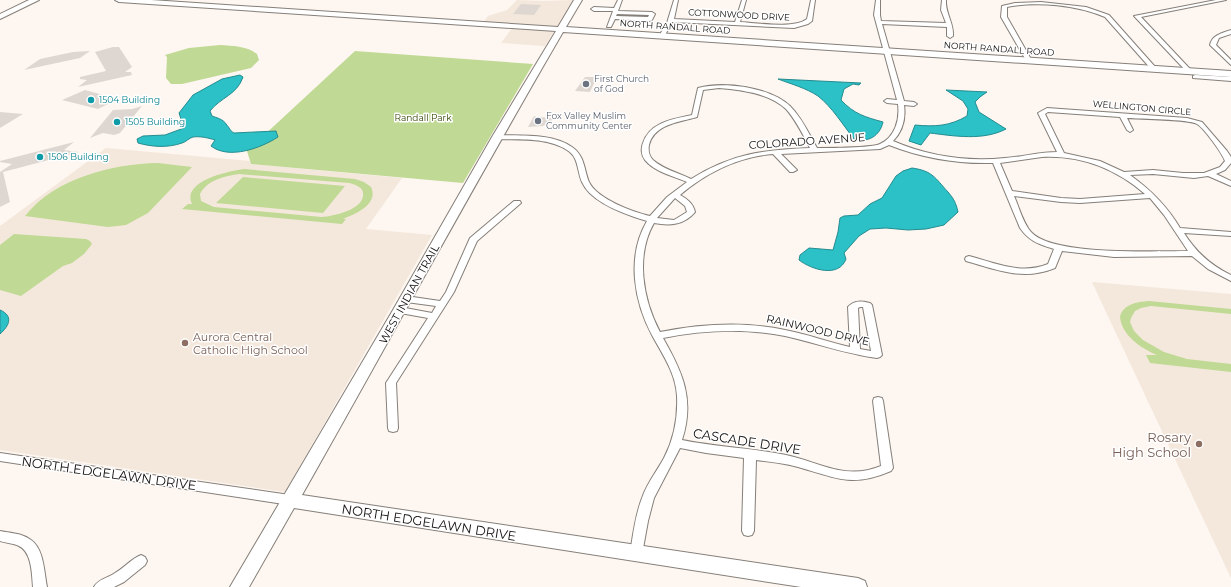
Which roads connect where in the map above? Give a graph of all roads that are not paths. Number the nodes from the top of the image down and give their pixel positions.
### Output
1 (35, 0) edge
2 (118, 0) edge
3 (578, 0) edge
4 (620, 0) edge
5 (676, 0) edge
6 (744, 0) edge
7 (813, 0) edge
8 (878, 0) edge
9 (944, 0) edge
10 (1078, 0) edge
11 (1224, 0) edge
12 (1019, 2) edge
13 (1082, 7) junction
14 (594, 9) dead end
15 (614, 13) junction
16 (0, 17) edge
17 (879, 22) junction
18 (737, 24) junction
19 (948, 25) junction
20 (609, 26) dead end
21 (673, 28) junction
22 (561, 30) junction
23 (1231, 32) edge
24 (662, 36) junction
25 (950, 36) dead end
26 (887, 51) junction
27 (1229, 60) edge
28 (1029, 61) junction
29 (1154, 69) junction
30 (1192, 74) junction
31 (1231, 74) edge
32 (1231, 79) edge
33 (888, 101) dead end
34 (902, 103) junction
35 (914, 104) dead end
36 (1122, 115) junction
37 (1130, 130) dead end
38 (497, 137) junction
39 (888, 142) junction
40 (815, 150) junction
41 (775, 152) junction
42 (1061, 154) junction
43 (996, 161) junction
44 (793, 170) dead end
45 (1122, 174) junction
46 (1210, 174) junction
47 (692, 182) junction
48 (1231, 184) edge
49 (1010, 193) junction
50 (675, 195) junction
51 (1152, 196) junction
52 (517, 203) dead end
53 (652, 219) junction
54 (1178, 230) junction
55 (1231, 234) edge
56 (1058, 248) junction
57 (1194, 253) junction
58 (969, 259) dead end
59 (1231, 278) edge
60 (403, 304) junction
61 (442, 304) junction
62 (434, 316) junction
63 (658, 336) junction
64 (855, 352) junction
65 (878, 401) dead end
66 (393, 428) dead end
67 (676, 443) junction
68 (750, 455) junction
69 (0, 457) edge
70 (290, 500) junction
71 (748, 531) dead end
72 (0, 536) edge
73 (636, 554) junction
74 (141, 561) dead end
75 (40, 587) edge
76 (101, 587) edge
77 (239, 587) edge
78 (858, 587) edge

1 - 16 main road
2 - 22 main road, NORTH RANDALL ROAD
3 - 22 main road, WEST INDIAN TRAIL
4 - 15 street
5 - 21 street
6 - 18 street
7 - 18 street, COTTONWOOD DRIVE
8 - 17 street
9 - 19 street
10 - 13 street
11 - 30 street
12 - 13 street
12 - 28 street
13 - 29 street
14 - 15 street
15 - 15 street
15 - 20 street
17 - 19 street
17 - 26 street
18 - 21 street, COTTONWOOD DRIVE
19 - 25 street
21 - 24 main road, NORTH RANDALL ROAD
21 - 24 street
21 - 26 main road, NORTH RANDALL ROAD
22 - 24 main road, NORTH RANDALL ROAD
22 - 38 main road, WEST INDIAN TRAIL
23 - 27 street
26 - 28 main road, NORTH RANDALL ROAD
26 - 34 street
28 - 29 main road, NORTH RANDALL ROAD
29 - 30 main road, NORTH RANDALL ROAD
30 - 31 main road, NORTH RANDALL ROAD
30 - 32 street, NORTH RANDALL ROAD
33 - 34 street
34 - 35 street
34 - 39 street
36 - 37 street
36 - 42 street, WELLINGTON CIRCLE
36 - 46 street, WELLINGTON CIRCLE
38 - 53 street
38 - 60 main road, WEST INDIAN TRAIL
39 - 40 street, COLORADO AVENUE
39 - 43 street
40 - 41 street, COLORADO AVENUE
40 - 47 street
41 - 44 street
41 - 47 street, COLORADO AVENUE
42 - 43 street
42 - 45 street
43 - 49 street
45 - 46 street, WELLINGTON CIRCLE
45 - 51 street
46 - 48 street
47 - 50 street, COLORADO AVENUE
49 - 51 street
49 - 56 street
50 - 53 street, COLORADO AVENUE
50 - 53 street
51 - 54 street
52 - 61 street
53 - 63 street, COLORADO AVENUE
54 - 55 street
54 - 57 street
56 - 57 street
56 - 58 street
57 - 59 street
60 - 61 street
60 - 62 street
60 - 70 main road, WEST INDIAN TRAIL
61 - 62 street
62 - 66 street
63 - 64 street, RAINWOOD DRIVE
63 - 67 street, COLORADO AVENUE
64 - 64 street, RAINWOOD DRIVE
65 - 68 street, CASCADE DRIVE
67 - 68 street, CASCADE DRIVE
67 - 73 street, COLORADO AVENUE
68 - 71 street
69 - 70 street, NORTH EDGELAWN DRIVE
70 - 73 main road, NORTH EDGELAWN DRIVE
70 - 77 main road, WEST INDIAN TRAIL
72 - 75 street
73 - 78 main road, NORTH EDGELAWN DRIVE
74 - 76 street

